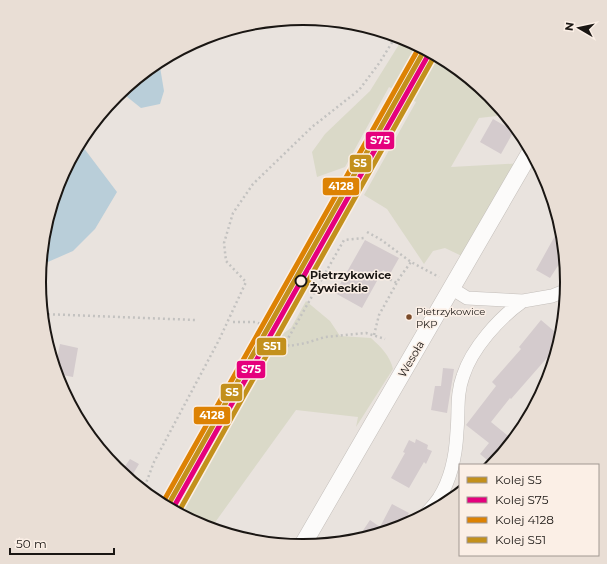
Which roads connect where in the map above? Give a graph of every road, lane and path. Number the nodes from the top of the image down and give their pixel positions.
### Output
1 (393, 41) edge
2 (527, 156) edge
3 (367, 232) dead end
4 (364, 238) dead end
5 (411, 262) junction
6 (381, 275) dead end
7 (445, 282) junction
8 (397, 283) junction
9 (560, 293) edge
10 (523, 301) junction
11 (49, 314) edge
12 (196, 320) dead end
13 (233, 322) dead end
14 (374, 335) junction
15 (385, 339) dead end
16 (286, 342) junction
17 (145, 484) edge
18 (435, 503) edge
19 (306, 539) edge

1 - 17 path
2 - 7 main road, Wesoła
3 - 5 path
4 - 16 path
5 - 7 path
5 - 8 path
6 - 8 path
7 - 10 street
7 - 19 main road, Wesoła
8 - 14 path
9 - 10 street
10 - 18 street
11 - 12 path
13 - 16 path
14 - 15 path
14 - 16 path

